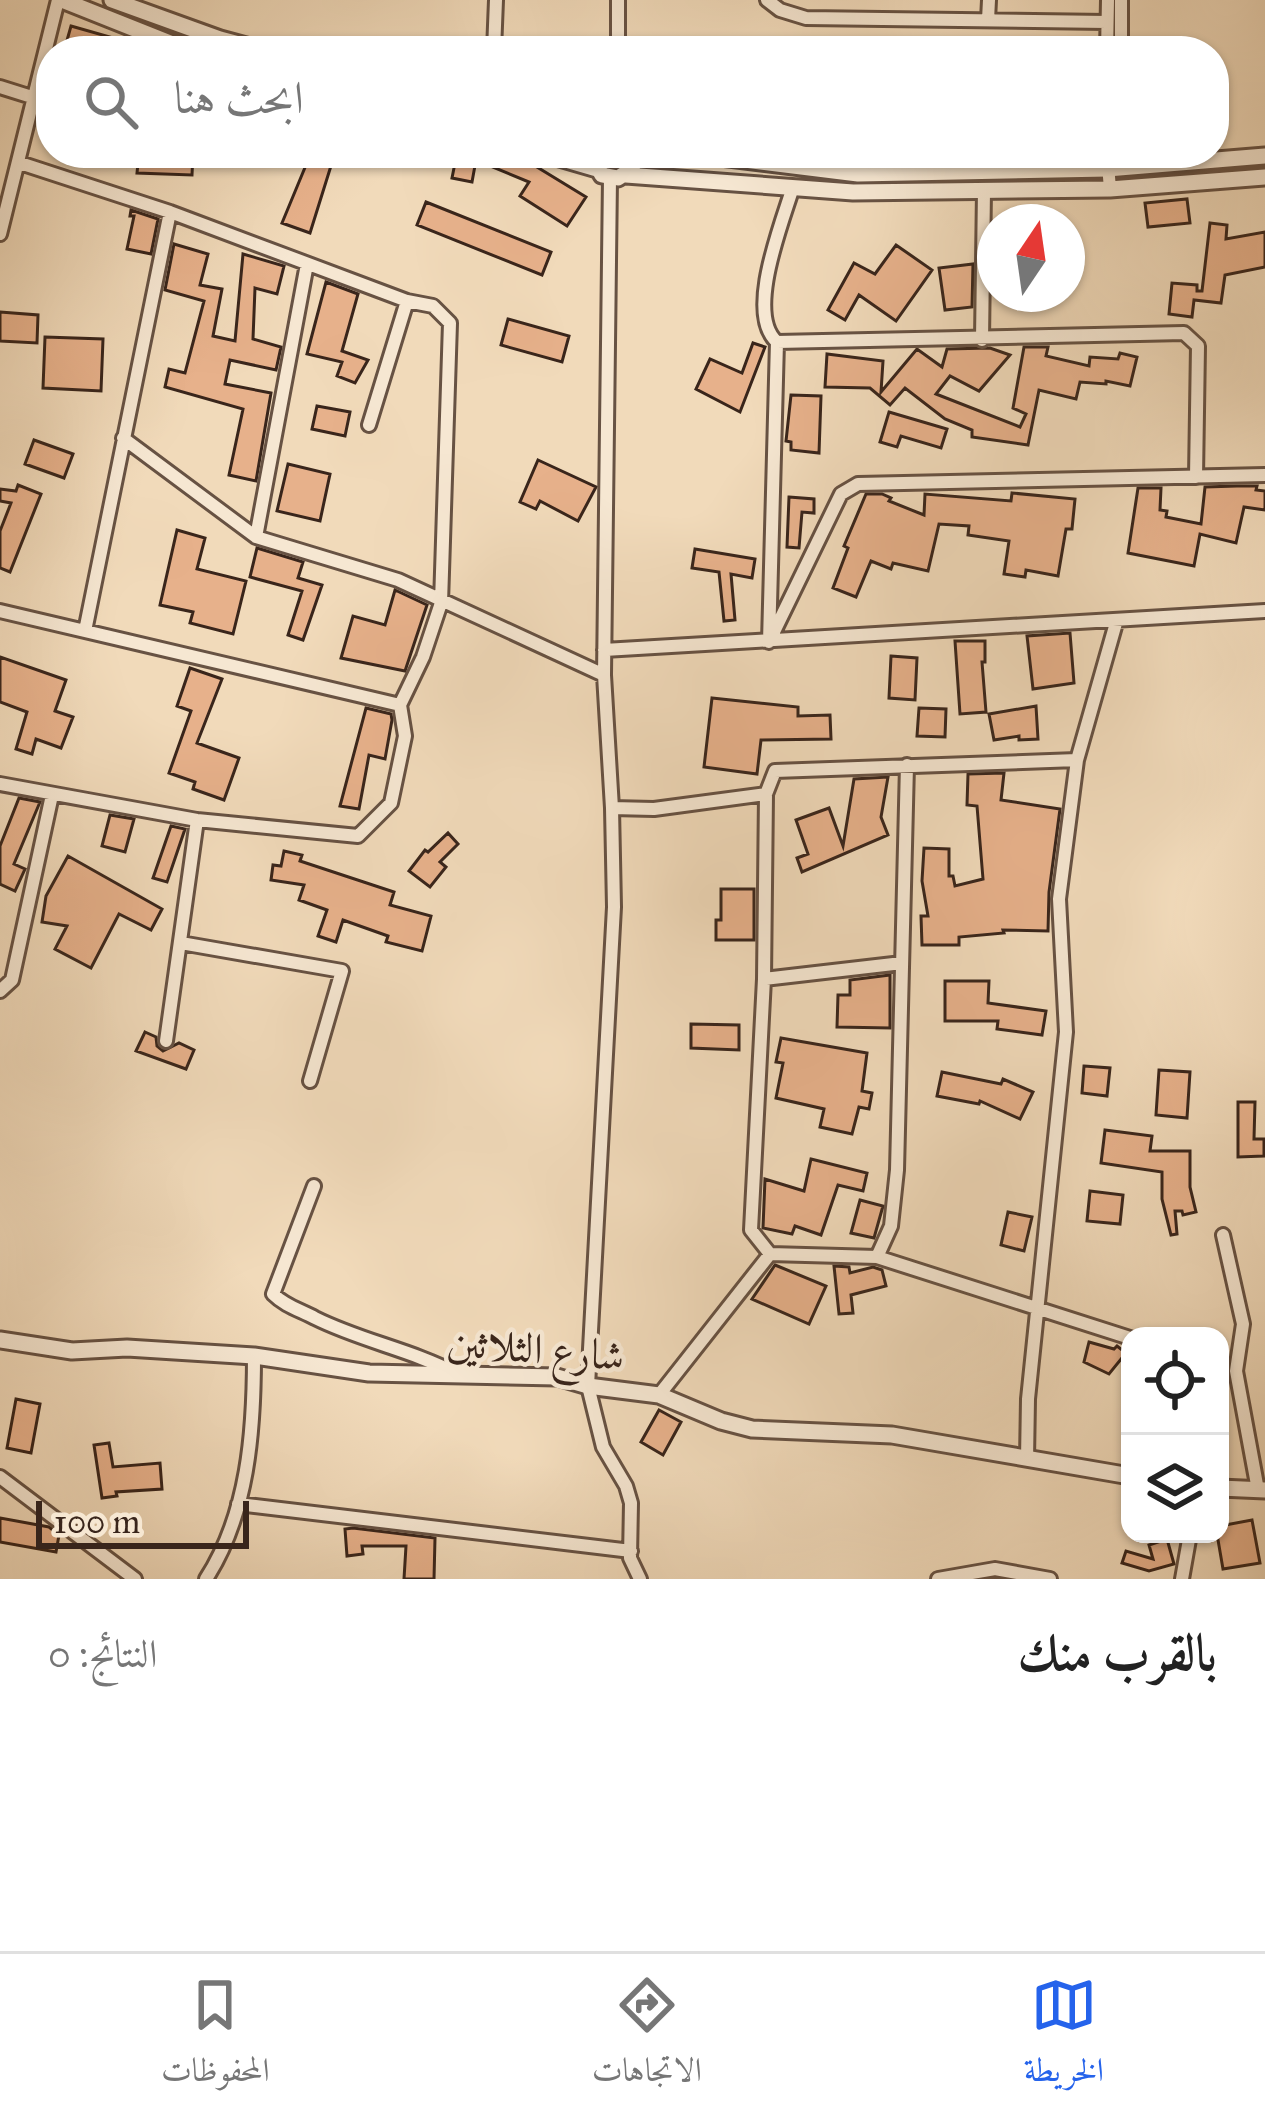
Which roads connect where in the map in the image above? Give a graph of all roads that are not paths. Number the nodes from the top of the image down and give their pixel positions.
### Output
1 (60, 0) edge
2 (112, 0) edge
3 (496, 0) edge
4 (618, 0) edge
5 (767, 0) edge
6 (874, 0) edge
7 (989, 0) edge
8 (1108, 0) edge
9 (1121, 0) edge
10 (873, 19) junction
11 (988, 20) junction
12 (1107, 22) junction
13 (51, 36) edge
14 (152, 36) edge
15 (212, 36) edge
16 (495, 36) edge
17 (618, 36) edge
18 (1107, 36) edge
19 (1121, 36) edge
20 (0, 87) edge
21 (36, 94) edge
22 (35, 98) junction
23 (1265, 156) edge
24 (1229, 157) edge
25 (20, 164) junction
26 (809, 168) edge
27 (992, 168) edge
28 (1115, 168) edge
29 (607, 169) edge
30 (904, 173) junction
31 (1265, 177) edge
32 (793, 187) junction
33 (1116, 188) junction
34 (984, 190) junction
35 (905, 191) junction
36 (170, 212) junction
37 (0, 234) edge
38 (307, 264) junction
39 (407, 301) junction
40 (982, 340) junction
41 (777, 342) junction
42 (369, 425) dead end
43 (123, 438) junction
44 (1265, 475) edge
45 (1196, 477) junction
46 (256, 537) junction
47 (441, 603) junction
48 (0, 610) edge
49 (1265, 611) edge
50 (1116, 623) junction
51 (85, 631) junction
52 (769, 642) junction
53 (604, 650) junction
54 (604, 675) junction
55 (400, 705) junction
56 (1077, 760) junction
57 (907, 765) junction
58 (0, 784) edge
59 (766, 794) junction
60 (52, 795) junction
61 (612, 808) junction
62 (197, 820) junction
63 (182, 944) junction
64 (902, 963) junction
65 (764, 979) junction
66 (0, 991) edge
67 (166, 1041) dead end
68 (310, 1081) dead end
69 (314, 1186) dead end
70 (1223, 1235) dead end
71 (770, 1254) junction
72 (877, 1256) junction
73 (1037, 1309) junction
74 (1121, 1335) edge
75 (0, 1340) edge
76 (254, 1356) junction
77 (1229, 1369) edge
78 (1236, 1371) junction
79 (458, 1375) junction
80 (587, 1386) junction
81 (659, 1395) junction
82 (1027, 1459) junction
83 (1121, 1475) edge
84 (0, 1477) edge
85 (1229, 1488) edge
86 (1261, 1490) edge
87 (238, 1504) junction
88 (1188, 1543) edge
89 (631, 1551) junction
90 (135, 1579) edge
91 (206, 1579) edge
92 (640, 1579) edge
93 (938, 1579) edge
94 (1050, 1579) edge
95 (1182, 1579) edge

1 - 13 street
1 - 14 street
2 - 15 street
3 - 16 street
4 - 17 street
5 - 10 street
6 - 10 street
7 - 11 street
8 - 12 street
9 - 19 street
10 - 11 street
11 - 12 street
12 - 18 street
20 - 22 street
21 - 22 street
22 - 25 street
23 - 24 street
25 - 36 street
25 - 37 street
26 - 30 street
27 - 30 street
28 - 33 street
29 - 32 street
29 - 53 street
30 - 35 street
31 - 33 street
32 - 35 street
32 - 41 street
33 - 34 street
34 - 35 street
34 - 40 street
36 - 38 street
36 - 43 street
38 - 39 street
38 - 46 street
39 - 42 street
39 - 47 street
40 - 41 street
40 - 45 street
41 - 52 street
43 - 46 street
43 - 51 street
44 - 45 street
45 - 52 street
46 - 47 street
47 - 54 street
47 - 55 street
48 - 51 street
49 - 50 street
50 - 52 street
50 - 56 street
51 - 55 street
52 - 53 street
53 - 54 street
54 - 61 street
55 - 62 street
56 - 57 street
56 - 73 street
57 - 59 street
57 - 64 street
58 - 60 street
59 - 61 street
59 - 65 street
60 - 62 street
60 - 66 street
61 - 80 street
62 - 63 street
63 - 67 street
63 - 68 street
64 - 65 street
64 - 72 street
65 - 71 street
69 - 79 street
70 - 78 street
71 - 72 street
71 - 81 street
72 - 73 street
73 - 74 street
73 - 82 street
75 - 76 street, شارع الثلاثين
76 - 79 street, شارع الثلاثين
76 - 87 street
77 - 78 street
78 - 86 street
79 - 80 street, شارع الثلاثين
80 - 81 street, شارع الثلاثين
80 - 89 street
81 - 82 street, شارع الثلاثين
82 - 83 street, شارع الثلاثين
84 - 90 street
85 - 86 street
87 - 89 street
87 - 91 street
88 - 95 street
89 - 92 street
93 - 94 street

